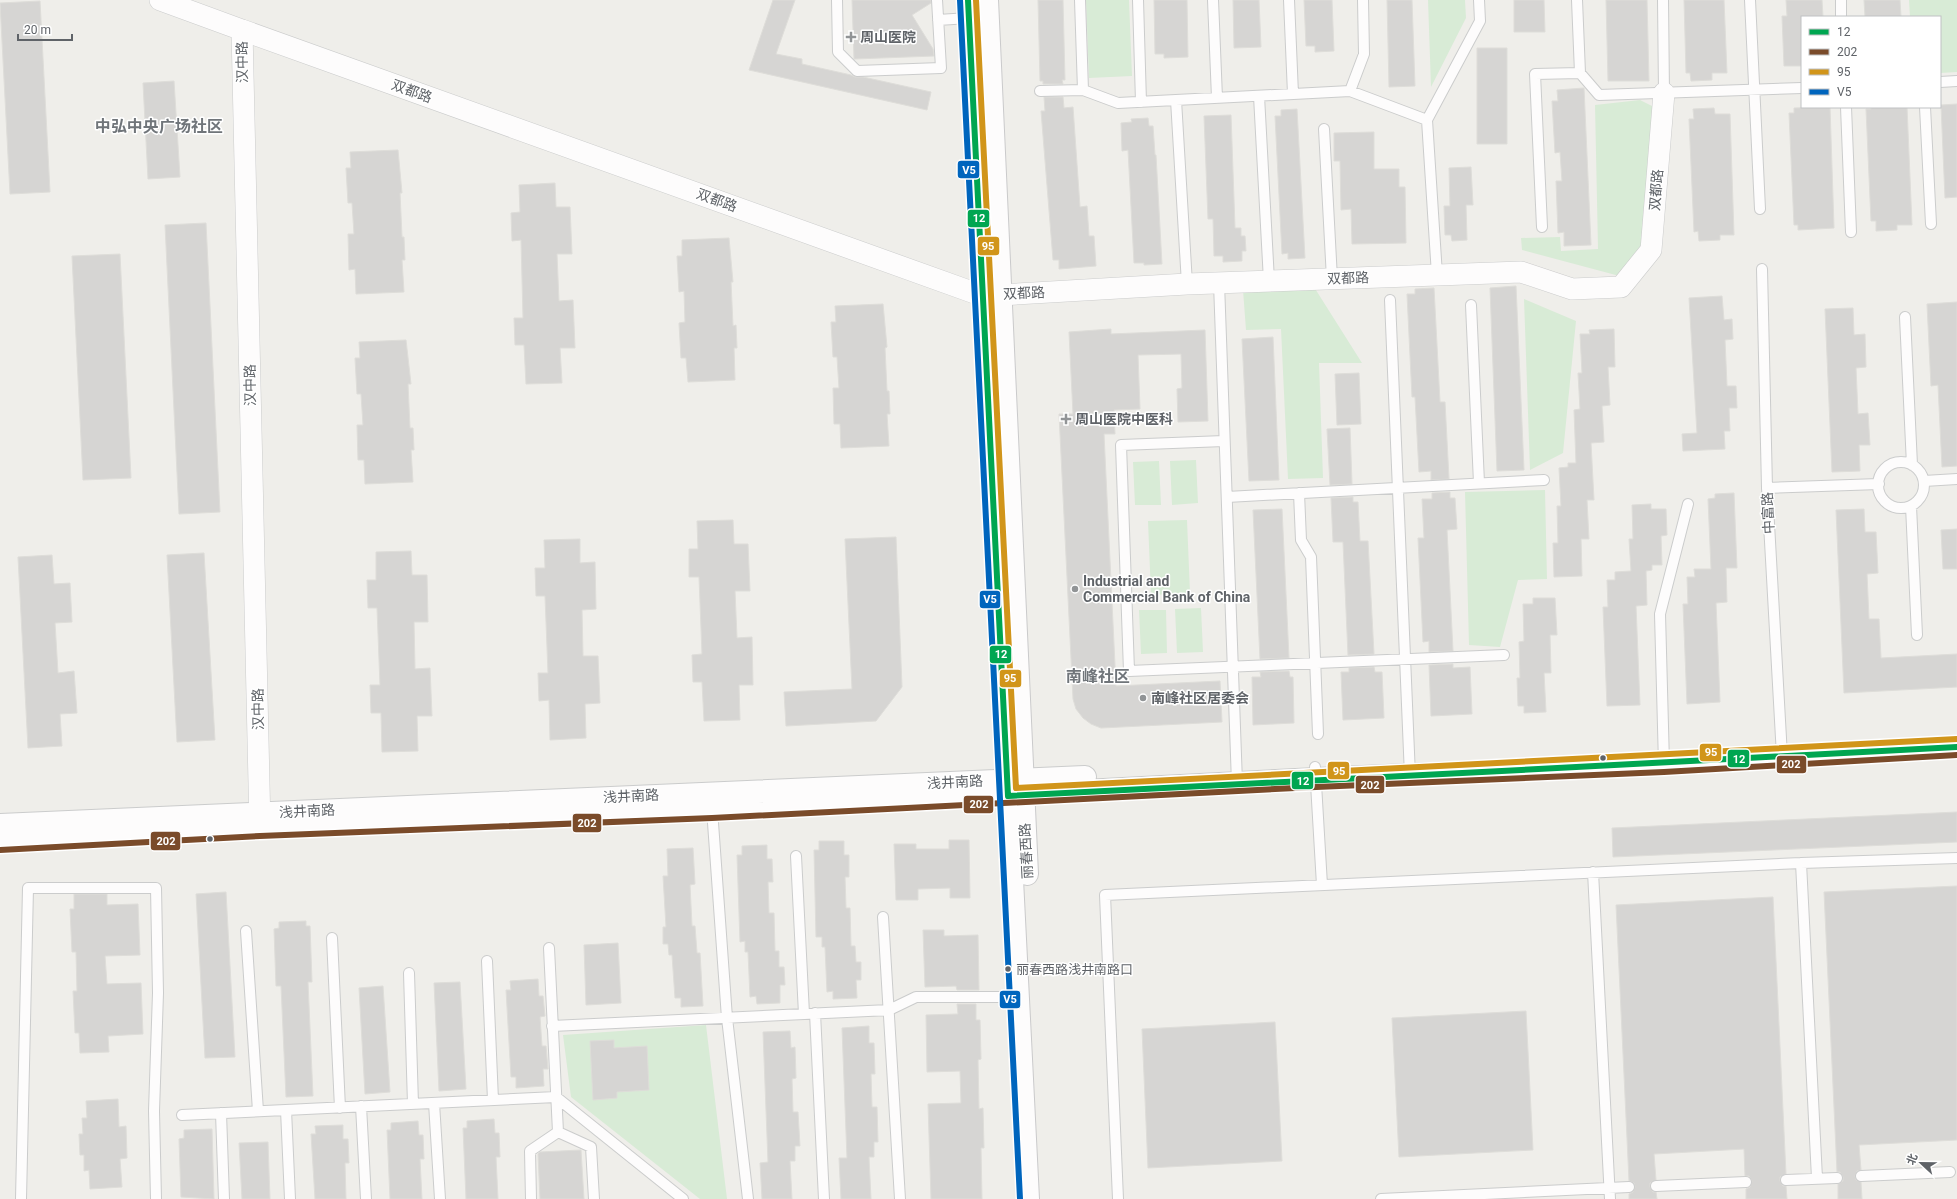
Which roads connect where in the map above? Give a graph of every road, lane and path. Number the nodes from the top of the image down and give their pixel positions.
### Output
1 (160, 0) edge
2 (837, 0) edge
3 (937, 0) edge
4 (987, 0) edge
5 (1080, 0) edge
6 (1138, 0) edge
7 (1213, 0) edge
8 (1289, 0) edge
9 (1363, 0) edge
10 (1479, 0) edge
11 (1577, 0) edge
12 (1663, 0) edge
13 (1750, 0) edge
14 (1840, 0) edge
15 (968, 9) edge
16 (1841, 16) edge
17 (938, 20) junction
18 (242, 30) junction
19 (1580, 73) junction
20 (1957, 81) edge
21 (1941, 82) edge
22 (1801, 88) edge
23 (1083, 90) junction
24 (1754, 90) junction
25 (1040, 91) dead end
26 (1350, 91) junction
27 (1664, 93) junction
28 (1293, 94) junction
29 (1259, 96) junction
30 (1217, 98) junction
31 (1176, 100) junction
32 (1141, 102) junction
33 (1846, 108) edge
34 (1925, 108) edge
35 (1427, 120) junction
36 (1324, 129) dead end
37 (1760, 209) dead end
38 (1931, 224) dead end
39 (1542, 227) dead end
40 (1852, 232) dead end
41 (1762, 269) dead end
42 (1437, 275) junction
43 (1332, 279) junction
44 (1269, 281) junction
45 (1219, 283) junction
46 (1187, 284) junction
47 (991, 295) junction
48 (1390, 300) dead end
49 (1471, 305) dead end
50 (1905, 317) dead end
51 (1224, 441) junction
52 (1912, 464) junction
53 (1957, 479) edge
54 (1544, 480) dead end
55 (1924, 481) junction
56 (1479, 484) junction
57 (1879, 484) junction
58 (1398, 488) junction
59 (1766, 488) junction
60 (1299, 494) junction
61 (1227, 498) junction
62 (1688, 504) dead end
63 (1910, 506) junction
64 (1917, 635) dead end
65 (1504, 655) dead end
66 (1405, 659) junction
67 (1315, 663) junction
68 (1233, 666) junction
69 (1318, 734) dead end
70 (1957, 734) edge
71 (1957, 747) edge
72 (1782, 750) junction
73 (1664, 756) junction
74 (1409, 770) junction
75 (1316, 773) junction
76 (1237, 777) junction
77 (1015, 787) junction
78 (711, 802) junction
79 (260, 820) junction
80 (0, 825) edge
81 (0, 842) edge
82 (796, 856) dead end
83 (1957, 858) edge
84 (1801, 863) junction
85 (1593, 872) junction
86 (1322, 885) junction
87 (883, 917) dead end
88 (246, 931) dead end
89 (332, 938) dead end
90 (549, 948) dead end
91 (487, 961) dead end
92 (409, 973) dead end
93 (1018, 997) junction
94 (889, 1010) junction
95 (815, 1013) junction
96 (804, 1014) junction
97 (727, 1018) junction
98 (552, 1026) junction
99 (556, 1096) junction
100 (493, 1100) junction
101 (434, 1102) junction
102 (413, 1104) junction
103 (360, 1106) junction
104 (340, 1108) junction
105 (286, 1110) junction
106 (258, 1111) junction
107 (221, 1113) junction
108 (182, 1115) dead end
109 (558, 1132) junction
110 (1950, 1172) dead end
111 (1861, 1176) dead end
112 (1817, 1178) junction
113 (1837, 1178) dead end
114 (1786, 1180) dead end
115 (1746, 1182) dead end
116 (1656, 1186) dead end
117 (1629, 1187) dead end
118 (1610, 1188) junction
119 (673, 1195) edge
120 (21, 1199) edge
121 (156, 1199) edge
122 (224, 1199) edge
123 (290, 1199) edge
124 (366, 1199) edge
125 (440, 1199) edge
126 (531, 1199) edge
127 (594, 1199) edge
128 (684, 1199) edge
129 (748, 1199) edge
130 (824, 1199) edge
131 (900, 1199) edge
132 (1028, 1199) edge
133 (1042, 1199) edge
134 (1118, 1199) edge
135 (1381, 1199) edge
136 (1610, 1199) edge

1 - 18 street, 汉中路
2 - 17 lane
3 - 17 lane
4 - 47 street, 丽春西路
5 - 23 lane
6 - 32 lane
7 - 30 lane
8 - 28 lane
9 - 26 lane
10 - 35 lane
11 - 19 lane
12 - 27 lane
13 - 24 lane
14 - 16 lane
15 - 17 lane
15 - 47 street, 丽春西路
18 - 47 street, 双都路
18 - 79 street, 汉中路
19 - 27 lane
19 - 39 lane
20 - 21 lane
22 - 24 lane
23 - 25 lane
23 - 32 lane
24 - 27 lane
24 - 37 lane
26 - 28 lane
26 - 35 lane
27 - 42 street, 双都路
28 - 29 lane
29 - 30 lane
29 - 44 lane
30 - 31 lane
31 - 32 lane
31 - 46 lane
33 - 40 lane
34 - 38 lane
35 - 42 lane
36 - 43 lane
41 - 59 lane, 中富路
42 - 43 street, 双都路
43 - 44 street, 双都路
44 - 45 street, 双都路
45 - 46 street, 双都路
45 - 51 lane
46 - 47 street, 双都路
47 - 77 street, 丽春西路
48 - 58 lane
49 - 56 lane
50 - 52 lane
51 - 61 lane
51 - 68 lane
52 - 55 lane
52 - 57 lane
53 - 55 lane
54 - 56 lane
55 - 63 lane
56 - 58 lane
57 - 59 lane
57 - 63 lane
58 - 60 lane
58 - 66 lane
59 - 72 lane, 中富路
60 - 61 lane
60 - 67 lane
61 - 68 lane
62 - 73 lane
63 - 64 lane
65 - 66 lane
66 - 67 lane
66 - 74 lane
67 - 68 lane
67 - 69 lane
68 - 76 lane
70 - 72 street, 浅井南路
71 - 72 street, 浅井南路
72 - 73 street, 浅井南路
73 - 74 street, 浅井南路
74 - 75 street, 浅井南路
75 - 76 street, 浅井南路
75 - 86 lane
76 - 77 street, 浅井南路
77 - 78 street, 浅井南路
77 - 93 street, 丽春西路
77 - 133 street, 丽春西路
78 - 79 street, 浅井南路
78 - 97 lane
79 - 80 street, 浅井南路
79 - 81 street, 浅井南路
82 - 96 lane
83 - 84 lane
84 - 85 lane
84 - 112 lane
85 - 86 lane
85 - 118 lane
86 - 134 lane
87 - 94 lane
88 - 106 lane
89 - 104 lane
90 - 98 lane
91 - 100 lane
92 - 102 lane
93 - 94 lane
93 - 132 street, 丽春西路
94 - 95 lane
94 - 131 lane
95 - 96 lane
95 - 130 lane
96 - 97 lane
97 - 98 lane
97 - 129 lane
98 - 99 lane
99 - 100 lane
99 - 109 lane
99 - 119 lane
100 - 101 lane
101 - 102 lane
101 - 125 lane
102 - 103 lane
103 - 104 lane
103 - 124 lane
104 - 105 lane
105 - 106 lane
105 - 123 lane
106 - 107 lane
107 - 108 lane
107 - 122 lane
109 - 126 lane
109 - 127 lane
110 - 111 lane
112 - 113 lane
112 - 114 lane
115 - 116 lane
117 - 118 lane
118 - 135 lane
118 - 136 lane
119 - 128 lane
120 - 121 lane

